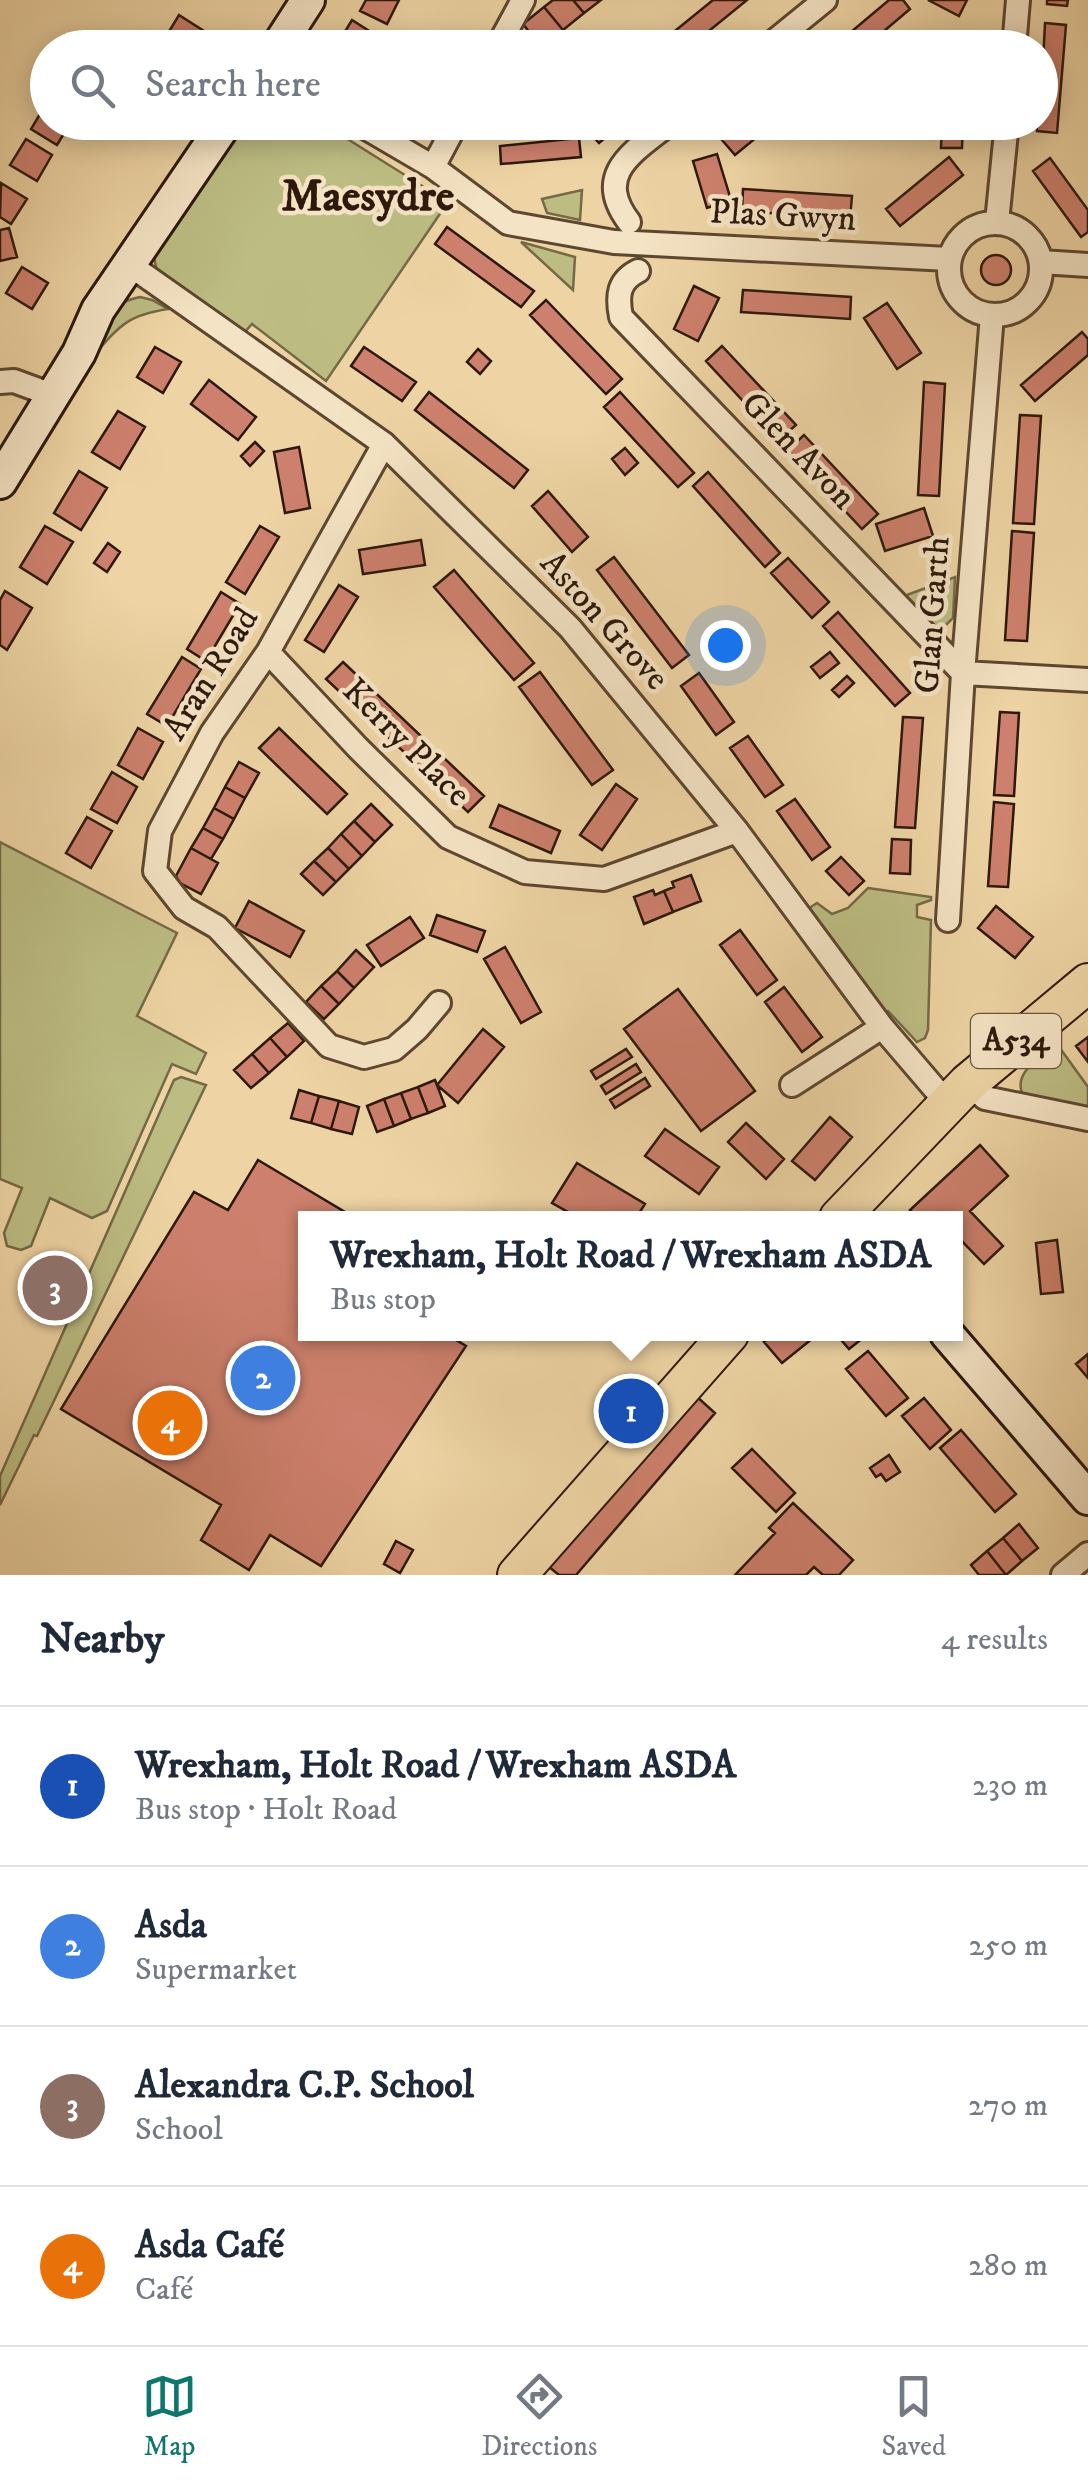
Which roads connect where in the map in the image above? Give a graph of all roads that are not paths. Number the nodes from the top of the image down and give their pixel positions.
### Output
1 (308, 0) edge
2 (523, 0) edge
3 (826, 0) edge
4 (1018, 0) edge
5 (288, 30) edge
6 (507, 30) edge
7 (788, 30) edge
8 (1016, 30) edge
9 (214, 140) edge
10 (387, 140) edge
11 (447, 140) edge
12 (648, 140) edge
13 (1004, 140) edge
14 (433, 167) junction
15 (629, 222) dead end
16 (997, 222) junction
17 (948, 259) junction
18 (1041, 262) junction
19 (130, 265) junction
20 (1088, 265) edge
21 (638, 271) dead end
22 (992, 316) junction
23 (0, 382) edge
24 (52, 395) junction
25 (384, 444) junction
26 (0, 482) edge
27 (268, 652) junction
28 (964, 673) junction
29 (1088, 680) edge
30 (736, 831) junction
31 (948, 920) dead end
32 (1088, 983) edge
33 (439, 1002) dead end
34 (882, 1027) junction
35 (792, 1085) dead end
36 (958, 1093) junction
37 (1088, 1119) edge
38 (851, 1211) edge
39 (723, 1341) edge
40 (953, 1341) edge
41 (1088, 1498) edge
42 (1088, 1554) edge
43 (517, 1575) edge
44 (1063, 1575) edge

1 - 5 street
2 - 6 street
3 - 7 street
4 - 8 street
9 - 19 street
10 - 14 street
11 - 14 street
12 - 15 street
13 - 16 street
14 - 17 street, Plas Gwyn
16 - 17 street
16 - 18 street
17 - 22 street
18 - 20 street
18 - 22 street
19 - 24 street
19 - 25 street, Aston Grove
21 - 28 street, Glen Avon
22 - 28 street, Glan Garth
23 - 24 street
24 - 26 street
25 - 27 street, Aran Road
25 - 30 street, Aston Grove
27 - 30 street, Kerry Place
27 - 33 street, Aran Road
28 - 29 street
28 - 31 street, Glan Garth
30 - 34 street, Aston Grove
32 - 36 main road, A534
34 - 35 street
34 - 36 street, Aston Grove
36 - 37 street
36 - 38 main road, A534
39 - 43 main road
40 - 41 street
42 - 44 street

